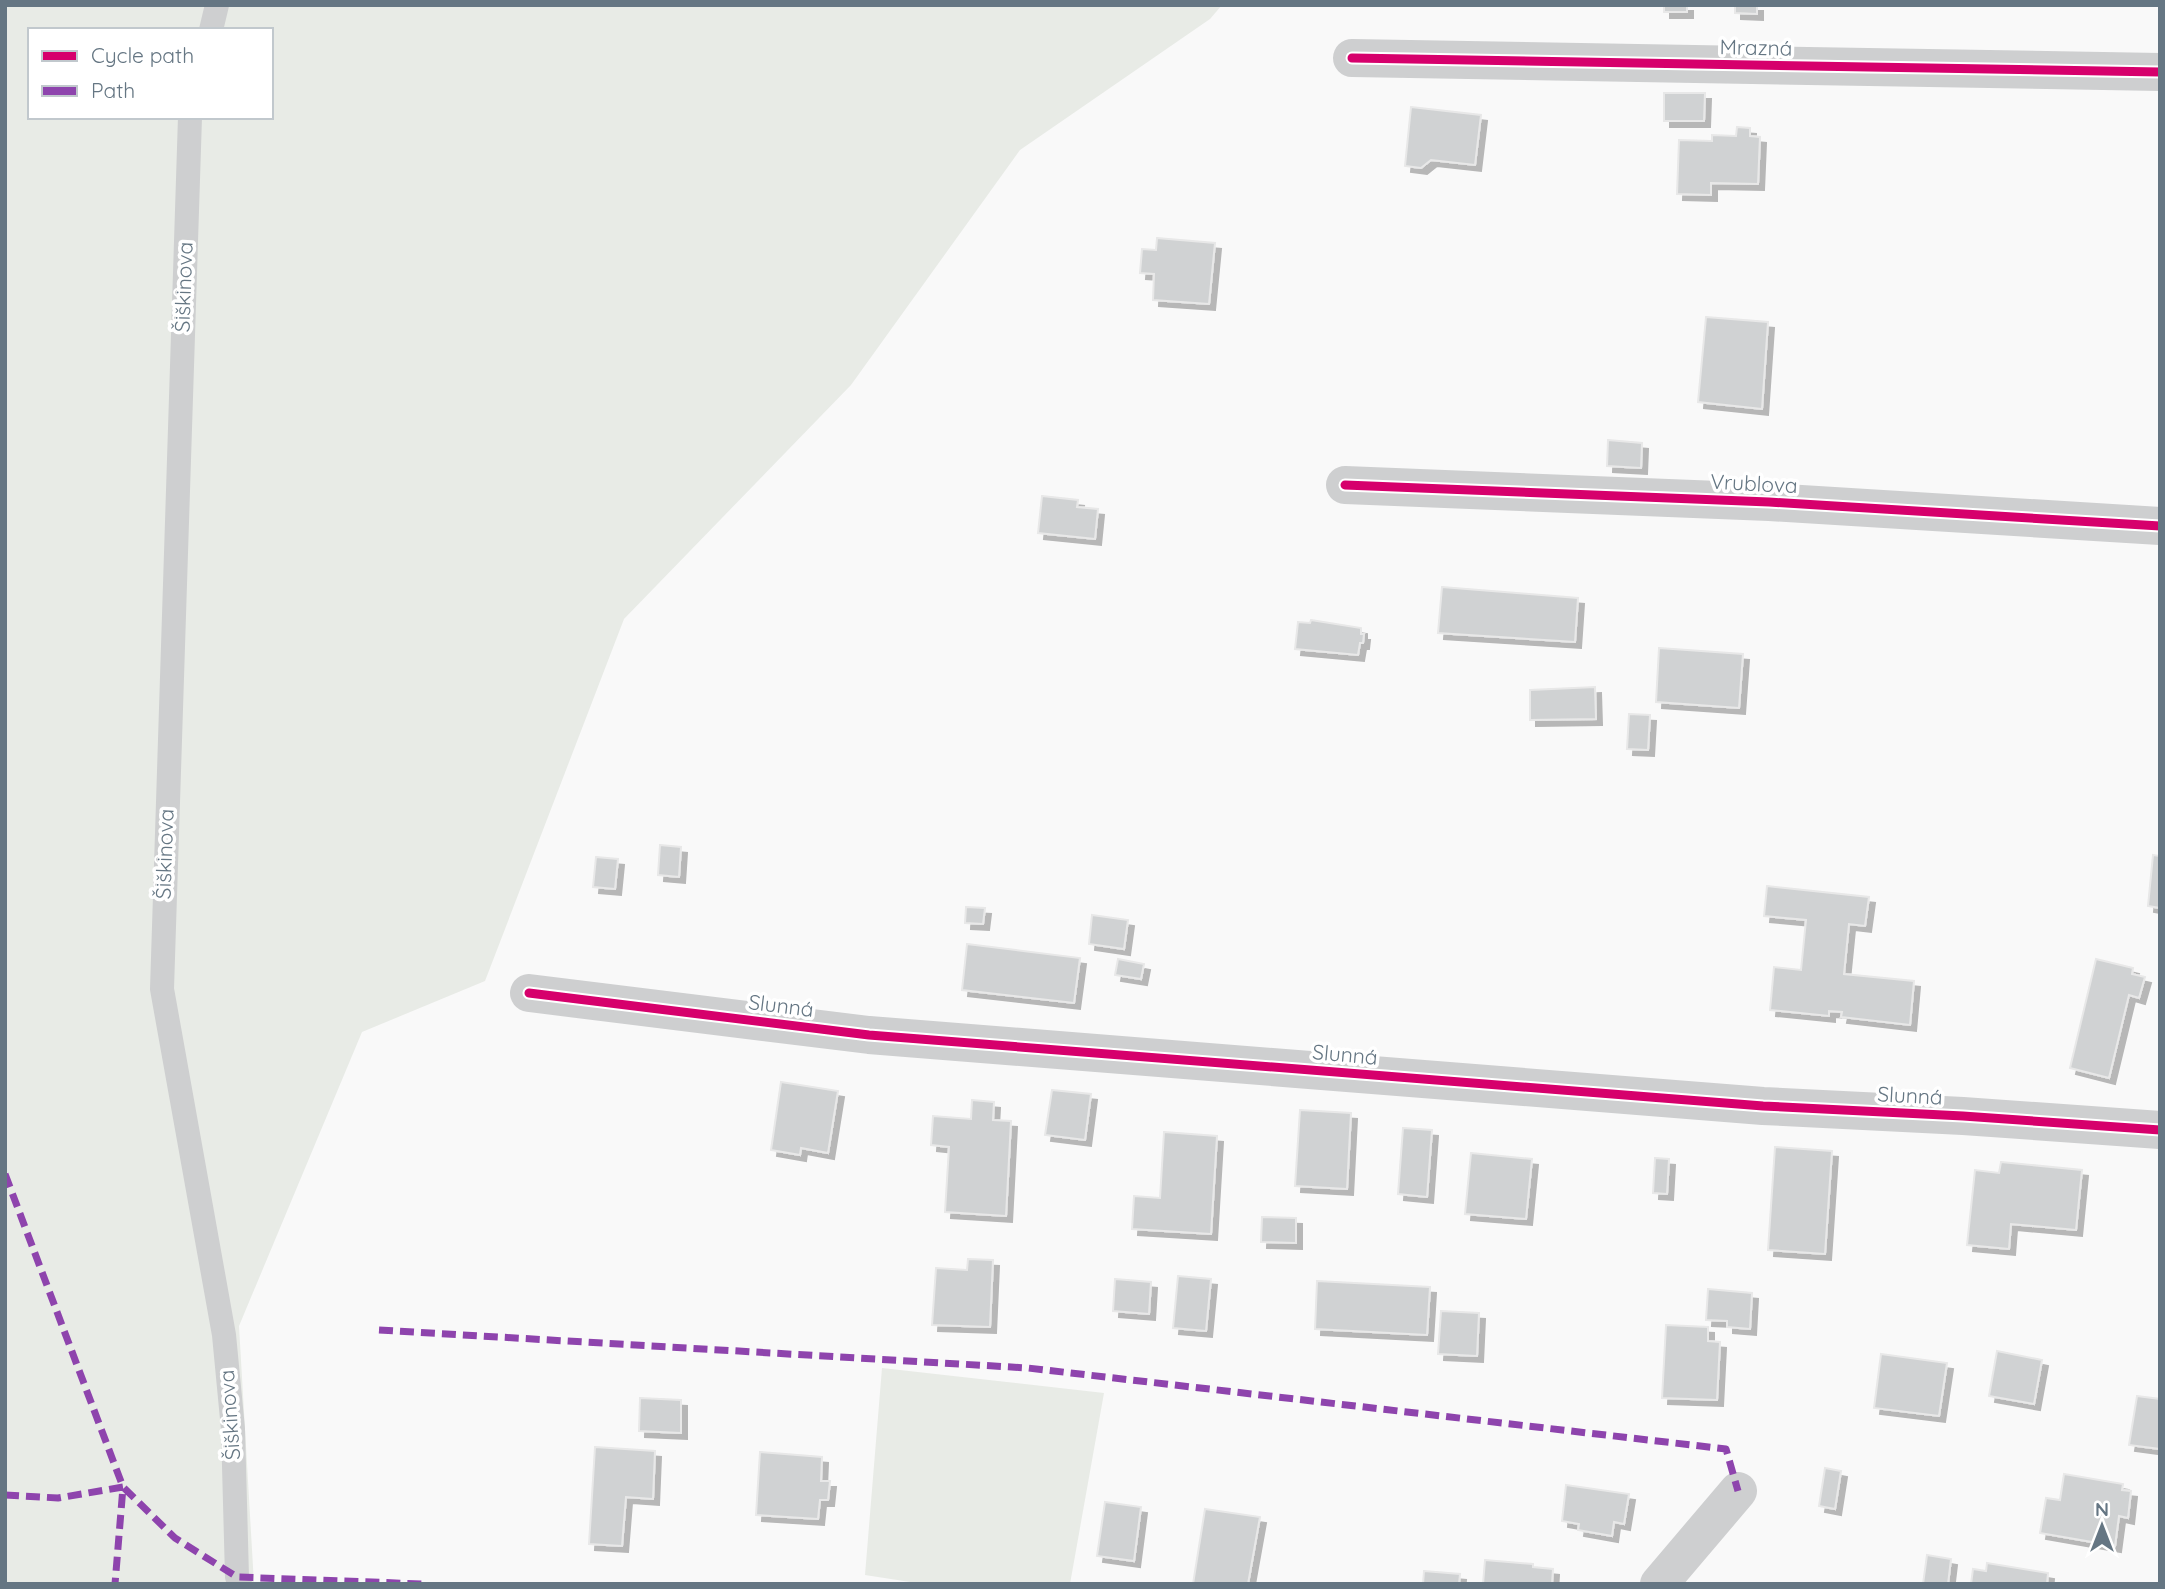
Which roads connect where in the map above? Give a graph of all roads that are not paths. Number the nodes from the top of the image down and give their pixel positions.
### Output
1 (217, 5) edge
2 (211, 28) edge
3 (1352, 58) dead end
4 (2160, 72) edge
5 (190, 119) edge
6 (1345, 485) dead end
7 (2160, 526) edge
8 (529, 993) dead end
9 (2160, 1130) edge
10 (1738, 1492) dead end
11 (240, 1584) edge
12 (1659, 1584) edge

1 - 2 lane
3 - 4 street, Mrazná
5 - 11 lane, Šiškinova
6 - 7 street, Vrublova
8 - 9 street, Slunná
10 - 12 street

